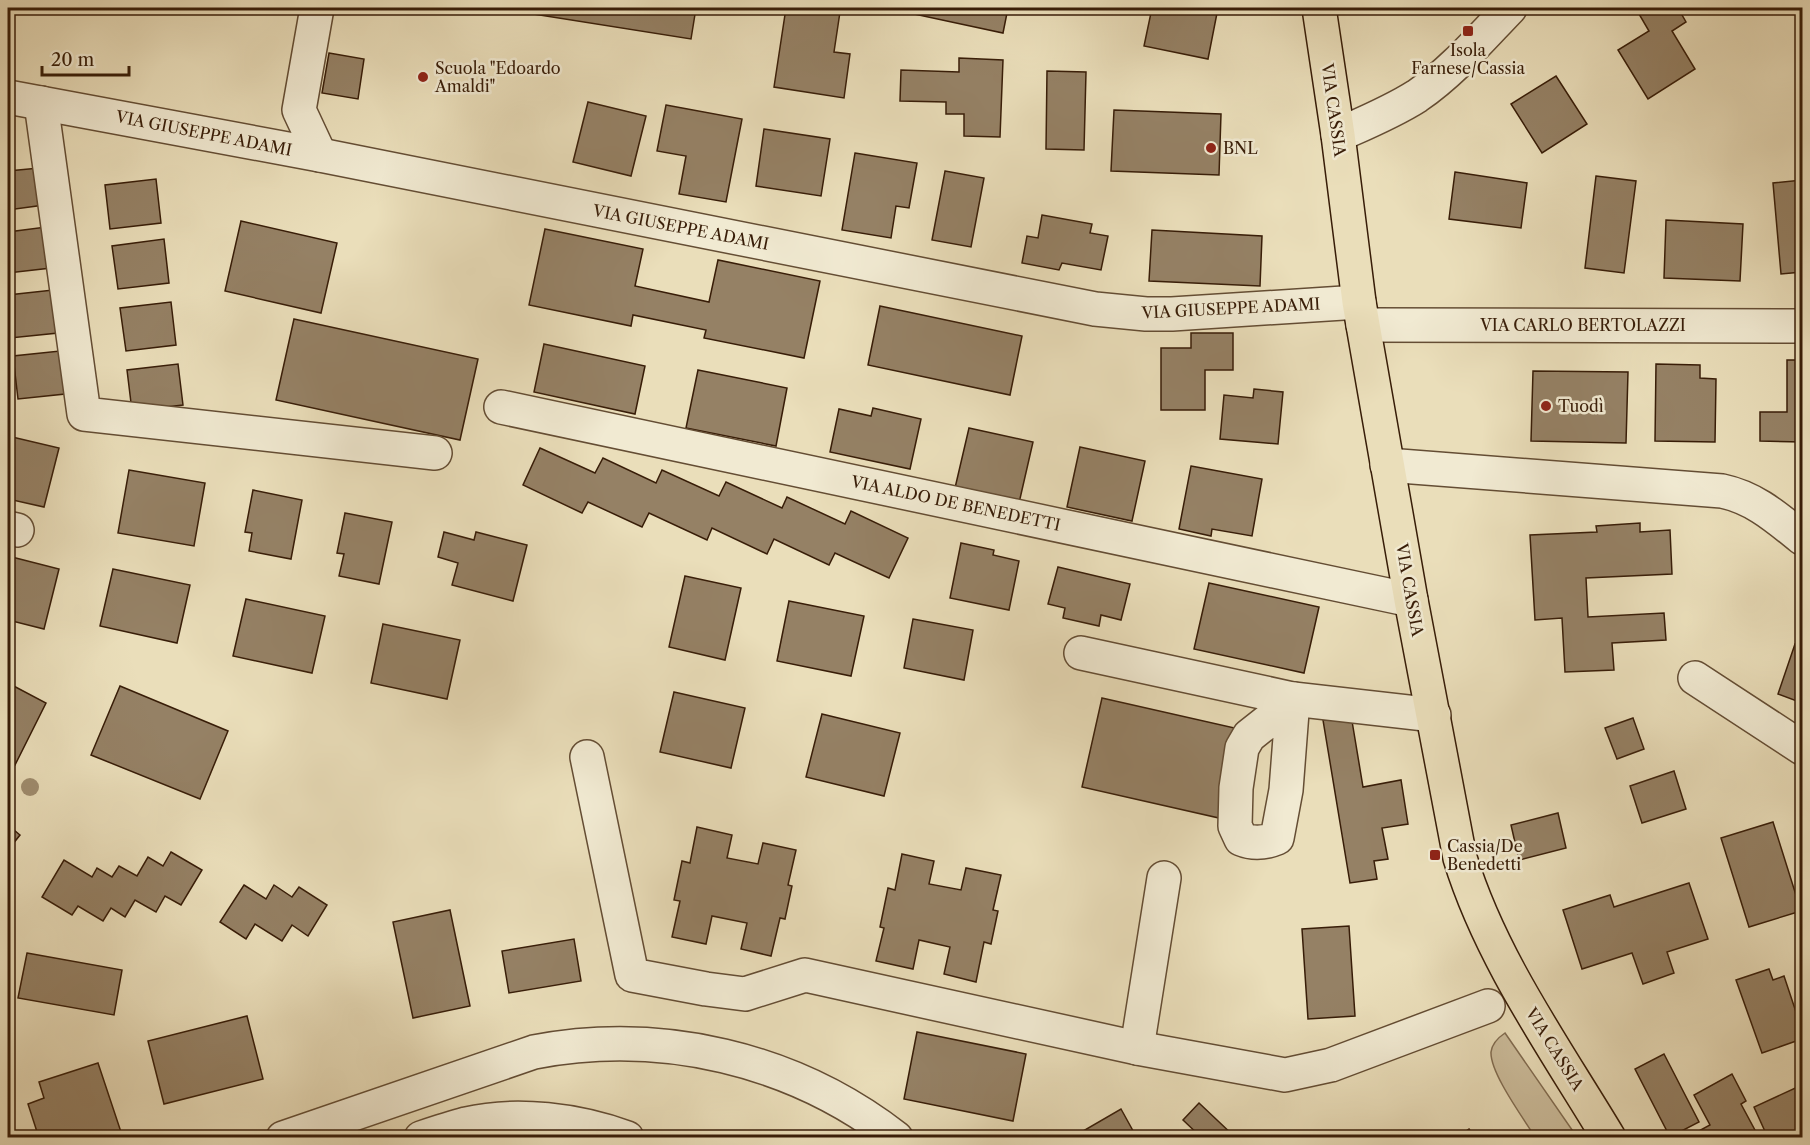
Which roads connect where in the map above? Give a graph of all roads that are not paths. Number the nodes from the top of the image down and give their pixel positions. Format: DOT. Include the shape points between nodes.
graph roads {
  1 [pos="317,8"];
  2 [pos="1319,8"];
  3 [pos="1510,8"];
  4 [pos="8,97"];
  5 [pos="41,103"];
  6 [pos="1338,135"];
  7 [pos="320,155"];
  8 [pos="1361,313"];
  9 [pos="1803,326"];
  10 [pos="501,407"];
  11 [pos="435,453"];
  12 [pos="1387,465"];
  13 [pos="1803,538"];
  14 [pos="1411,600"];
  15 [pos="1081,652"];
  16 [pos="1695,678"];
  17 [pos="1434,715"];
  18 [pos="1803,748"];
  19 [pos="587,757"];
  20 [pos="1164,878"];
  21 [pos="1488,1006"];
  22 [pos="1137,1048"];
  23 [pos="621,1136"];
  24 [pos="283,1137"];
  25 [pos="421,1137"];
  26 [pos="896,1137"];
  27 [pos="1609,1137"];
  1 -- 7 [label="street" via="299,110"];
  2 -- 6 [label="main road, VIA CASSIA"];
  3 -- 6 [label="street" via="1437,81 1397,107"];
  4 -- 5 [label="street, VIA GIUSEPPE ADAMI"];
  5 -- 7 [label="street, VIA GIUSEPPE ADAMI"];
  5 -- 11 [label="street" via="84,414"];
  6 -- 8 [label="main road, VIA CASSIA"];
  7 -- 8 [label="street, VIA GIUSEPPE ADAMI" via="1095,309 1146,314"];
  8 -- 9 [label="street, VIA CARLO BERTOLAZZI"];
  8 -- 12 [label="main road, VIA CASSIA"];
  10 -- 14 [label="street, VIA ALDO DE BENEDETTI"];
  12 -- 13 [label="street" via="1722,491 1755,502"];
  12 -- 14 [label="main road, VIA CASSIA"];
  14 -- 17 [label="main road, VIA CASSIA"];
  15 -- 17 [label="street" via="1293,699"];
  16 -- 18 [label="street"];
  17 -- 27 [label="main road, VIA CASSIA" via="1453,828 1470,889 1523,998"];
  19 -- 22 [label="street" via="632,975 745,994 805,975"];
  20 -- 22 [label="street"];
  21 -- 22 [label="street" via="1331,1065 1285,1075"];
  23 -- 25 [label="street" via="556,1122 516,1119 467,1124"];
  24 -- 26 [label="street" via="534,1052 631,1043 710,1052 767,1068 853,1109"];
}
